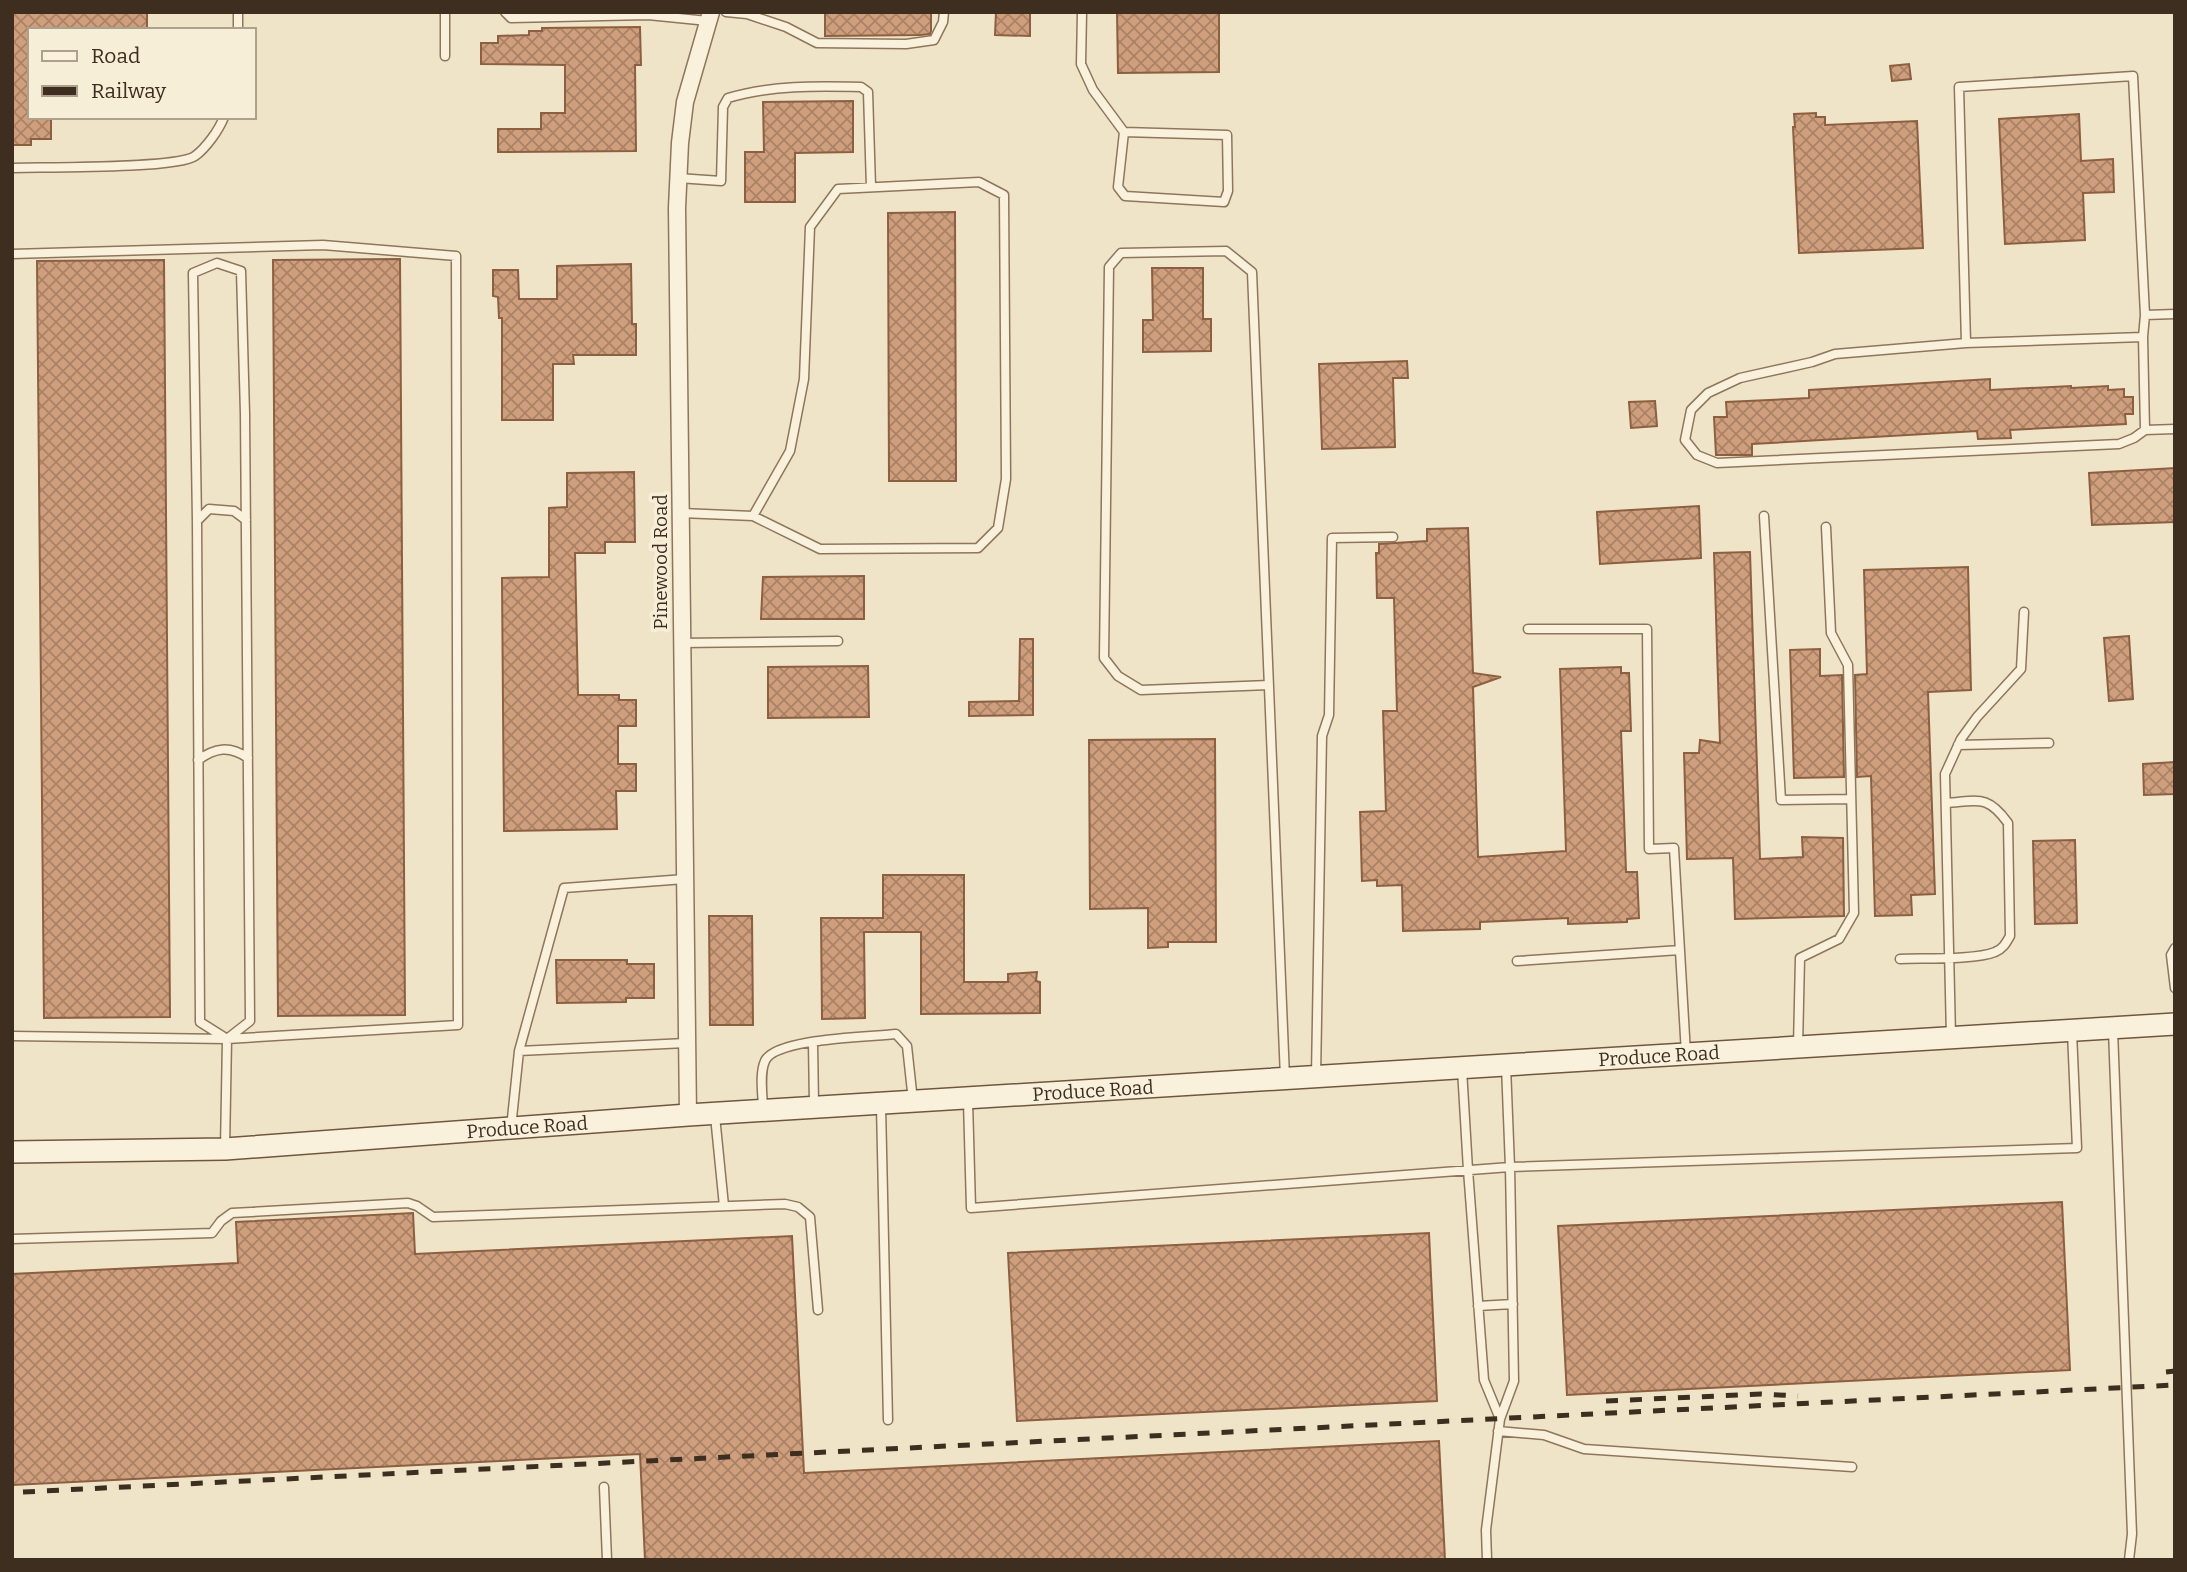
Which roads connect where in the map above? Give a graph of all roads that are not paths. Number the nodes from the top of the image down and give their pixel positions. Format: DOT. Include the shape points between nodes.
graph roads {
  1 [pos="445,12"];
  2 [pos="505,12"];
  3 [pos="726,12"];
  4 [pos="944,12"];
  5 [pos="1082,12"];
  6 [pos="749,13"];
  7 [pos="709,16"];
  8 [pos="445,56"];
  9 [pos="223,119"];
  10 [pos="1124,132"];
  11 [pos="12,168"];
  12 [pos="678,178"];
  13 [pos="870,187"];
  14 [pos="216,248"];
  15 [pos="12,254"];
  16 [pos="217,263"];
  17 [pos="2175,313"];
  18 [pos="2145,315"];
  19 [pos="2143,337"];
  20 [pos="1966,342"];
  21 [pos="2175,429"];
  22 [pos="2145,430"];
  23 [pos="681,513"];
  24 [pos="753,516"];
  25 [pos="1764,516"];
  26 [pos="246,520"];
  27 [pos="197,521"];
  28 [pos="1826,527"];
  29 [pos="1393,537"];
  30 [pos="2024,612"];
  31 [pos="1528,629"];
  32 [pos="838,640"];
  33 [pos="681,643"];
  34 [pos="1269,685"];
  35 [pos="2049,743"];
  36 [pos="1958,745"];
  37 [pos="248,758"];
  38 [pos="198,761"];
  39 [pos="1851,799"];
  40 [pos="1946,803"];
  41 [pos="685,879"];
  42 [pos="2175,948"];
  43 [pos="1680,950"];
  44 [pos="1950,958"];
  45 [pos="1900,959"];
  46 [pos="1517,961"];
  47 [pos="2175,989"];
  48 [pos="2175,1024"];
  49 [pos="2113,1027"];
  50 [pos="2072,1030"];
  51 [pos="12,1036"];
  52 [pos="1951,1037"];
  53 [pos="227,1039"];
  54 [pos="813,1042"];
  55 [pos="686,1044"];
  56 [pos="1798,1047"];
  57 [pos="519,1051"];
  58 [pos="1686,1054"];
  59 [pos="1505,1063"];
  60 [pos="1462,1066"];
  61 [pos="1316,1076"];
  62 [pos="1285,1078"];
  63 [pos="968,1098"];
  64 [pos="913,1101"];
  65 [pos="881,1103"];
  66 [pos="814,1107"];
  67 [pos="763,1110"];
  68 [pos="715,1113"];
  69 [pos="688,1115"];
  70 [pos="510,1128"];
  71 [pos="225,1149"];
  72 [pos="12,1152"];
  73 [pos="1510,1167"];
  74 [pos="1468,1170"];
  75 [pos="724,1206"];
  76 [pos="12,1239"];
  77 [pos="1513,1304"];
  78 [pos="1478,1306"];
  79 [pos="818,1311"];
  80 [pos="1500,1419"];
  81 [pos="888,1420"];
  82 [pos="1498,1431"];
  83 [pos="1853,1467"];
  84 [pos="604,1487"];
  85 [pos="607,1560"];
  86 [pos="1487,1560"];
  87 [pos="2129,1560"];
  1 -- 8 [label="lane"];
  2 -- 7 [label="lane" via="511,18"];
  3 -- 6 [label="lane"];
  4 -- 6 [label="lane" via="934,40 906,44 817,43"];
  5 -- 10 [label="lane" via="1082,64 1093,90"];
  7 -- 12 [label="street, Pinewood Road" via="685,102"];
  9 -- 11 [label="lane" via="194,157 166,163"];
  10 -- 10 [label="lane" via="1227,135 1227,198 1224,202 1125,196 1118,187"];
  12 -- 13 [label="lane" via="721,181 723,107 728,98 806,86 861,87 868,92"];
  12 -- 23 [label="street, Pinewood Road"];
  13 -- 24 [label="lane" via="838,189 810,227 804,379 790,451"];
  13 -- 24 [label="lane" via="979,182 1004,195 1006,479 998,528 978,548 820,549"];
  14 -- 15 [label="lane"];
  14 -- 16 [label="lane"];
  14 -- 53 [label="lane" via="323,245 456,256 458,1025"];
  16 -- 26 [label="lane" via="241,271"];
  16 -- 27 [label="lane" via="193,273"];
  17 -- 18 [label="lane"];
  18 -- 19 [label="lane"];
  18 -- 20 [label="lane" via="2133,76 1959,87"];
  19 -- 20 [label="lane"];
  19 -- 22 [label="lane"];
  20 -- 22 [label="lane" via="1835,354 1740,378 1708,393 1690,410 1685,440 1697,456 1717,463 2119,444"];
  21 -- 22 [label="lane"];
  23 -- 24 [label="lane"];
  23 -- 33 [label="street, Pinewood Road"];
  25 -- 39 [label="lane" via="1781,800"];
  26 -- 27 [label="lane" via="234,511 209,509"];
  26 -- 37 [label="lane"];
  27 -- 38 [label="lane"];
  28 -- 39 [label="lane" via="1831,633 1848,665"];
  29 -- 61 [label="lane" via="1332,538 1329,715 1322,736"];
  30 -- 36 [label="lane" via="2021,669"];
  31 -- 43 [label="lane" via="1647,629 1649,849 1674,848"];
  32 -- 33 [label="lane"];
  33 -- 41 [label="street, Pinewood Road"];
  34 -- 34 [label="lane" via="1252,272 1226,251 1121,253 1109,267 1104,658 1118,676 1141,690"];
  34 -- 62 [label="lane"];
  35 -- 36 [label="lane"];
  36 -- 40 [label="lane" via="1945,774"];
  37 -- 38 [label="lane" via="237,750 212,750"];
  37 -- 53 [label="lane" via="250,1021"];
  38 -- 53 [label="lane" via="200,1022"];
  39 -- 56 [label="lane" via="1854,913 1839,939 1800,958"];
  40 -- 44 [label="lane"];
  40 -- 44 [label="lane" via="1986,801 2008,823 2010,936 1994,953"];
  41 -- 55 [label="street, Pinewood Road"];
  41 -- 57 [label="lane" via="564,888"];
  42 -- 47 [label="lane" via="2171,955"];
  43 -- 46 [label="lane"];
  43 -- 58 [label="lane"];
  44 -- 45 [label="lane"];
  44 -- 52 [label="lane"];
  48 -- 49 [label="street, Produce Road"];
  49 -- 50 [label="street, Produce Road"];
  49 -- 87 [label="lane"];
  50 -- 52 [label="street, Produce Road"];
  50 -- 73 [label="lane" via="2077,1148"];
  51 -- 53 [label="lane"];
  52 -- 56 [label="street, Produce Road"];
  53 -- 71 [label="lane"];
  54 -- 64 [label="lane" via="896,1034 907,1046"];
  54 -- 66 [label="lane"];
  54 -- 67 [label="lane" via="789,1044 768,1054 763,1064"];
  55 -- 57 [label="lane"];
  55 -- 69 [label="street, Pinewood Road"];
  56 -- 58 [label="street, Produce Road"];
  57 -- 70 [label="lane"];
  58 -- 59 [label="street, Produce Road"];
  59 -- 60 [label="street, Produce Road"];
  59 -- 73 [label="lane"];
  60 -- 61 [label="street, Produce Road"];
  60 -- 74 [label="lane"];
  61 -- 62 [label="street, Produce Road"];
  62 -- 63 [label="street, Produce Road"];
  63 -- 64 [label="street, Produce Road"];
  63 -- 74 [label="lane" via="971,1208"];
  64 -- 65 [label="street, Produce Road"];
  65 -- 66 [label="street, Produce Road"];
  65 -- 81 [label="lane"];
  66 -- 67 [label="street, Produce Road"];
  67 -- 68 [label="street, Produce Road"];
  68 -- 69 [label="street, Produce Road"];
  68 -- 75 [label="lane"];
  69 -- 70 [label="street, Produce Road"];
  70 -- 71 [label="street, Produce Road"];
  71 -- 72 [label="street, Produce Road"];
  73 -- 74 [label="lane"];
  73 -- 77 [label="lane"];
  74 -- 78 [label="lane"];
  75 -- 76 [label="lane" via="433,1217 408,1203 232,1213 212,1233"];
  75 -- 79 [label="lane" via="785,1204 810,1217"];
  77 -- 78 [label="lane"];
  77 -- 80 [label="lane" via="1514,1381"];
  78 -- 80 [label="lane" via="1484,1380"];
  80 -- 82 [label="lane"];
  82 -- 83 [label="lane" via="1544,1435 1584,1449"];
  82 -- 86 [label="lane" via="1486,1530"];
  84 -- 85 [label="lane"];
}
